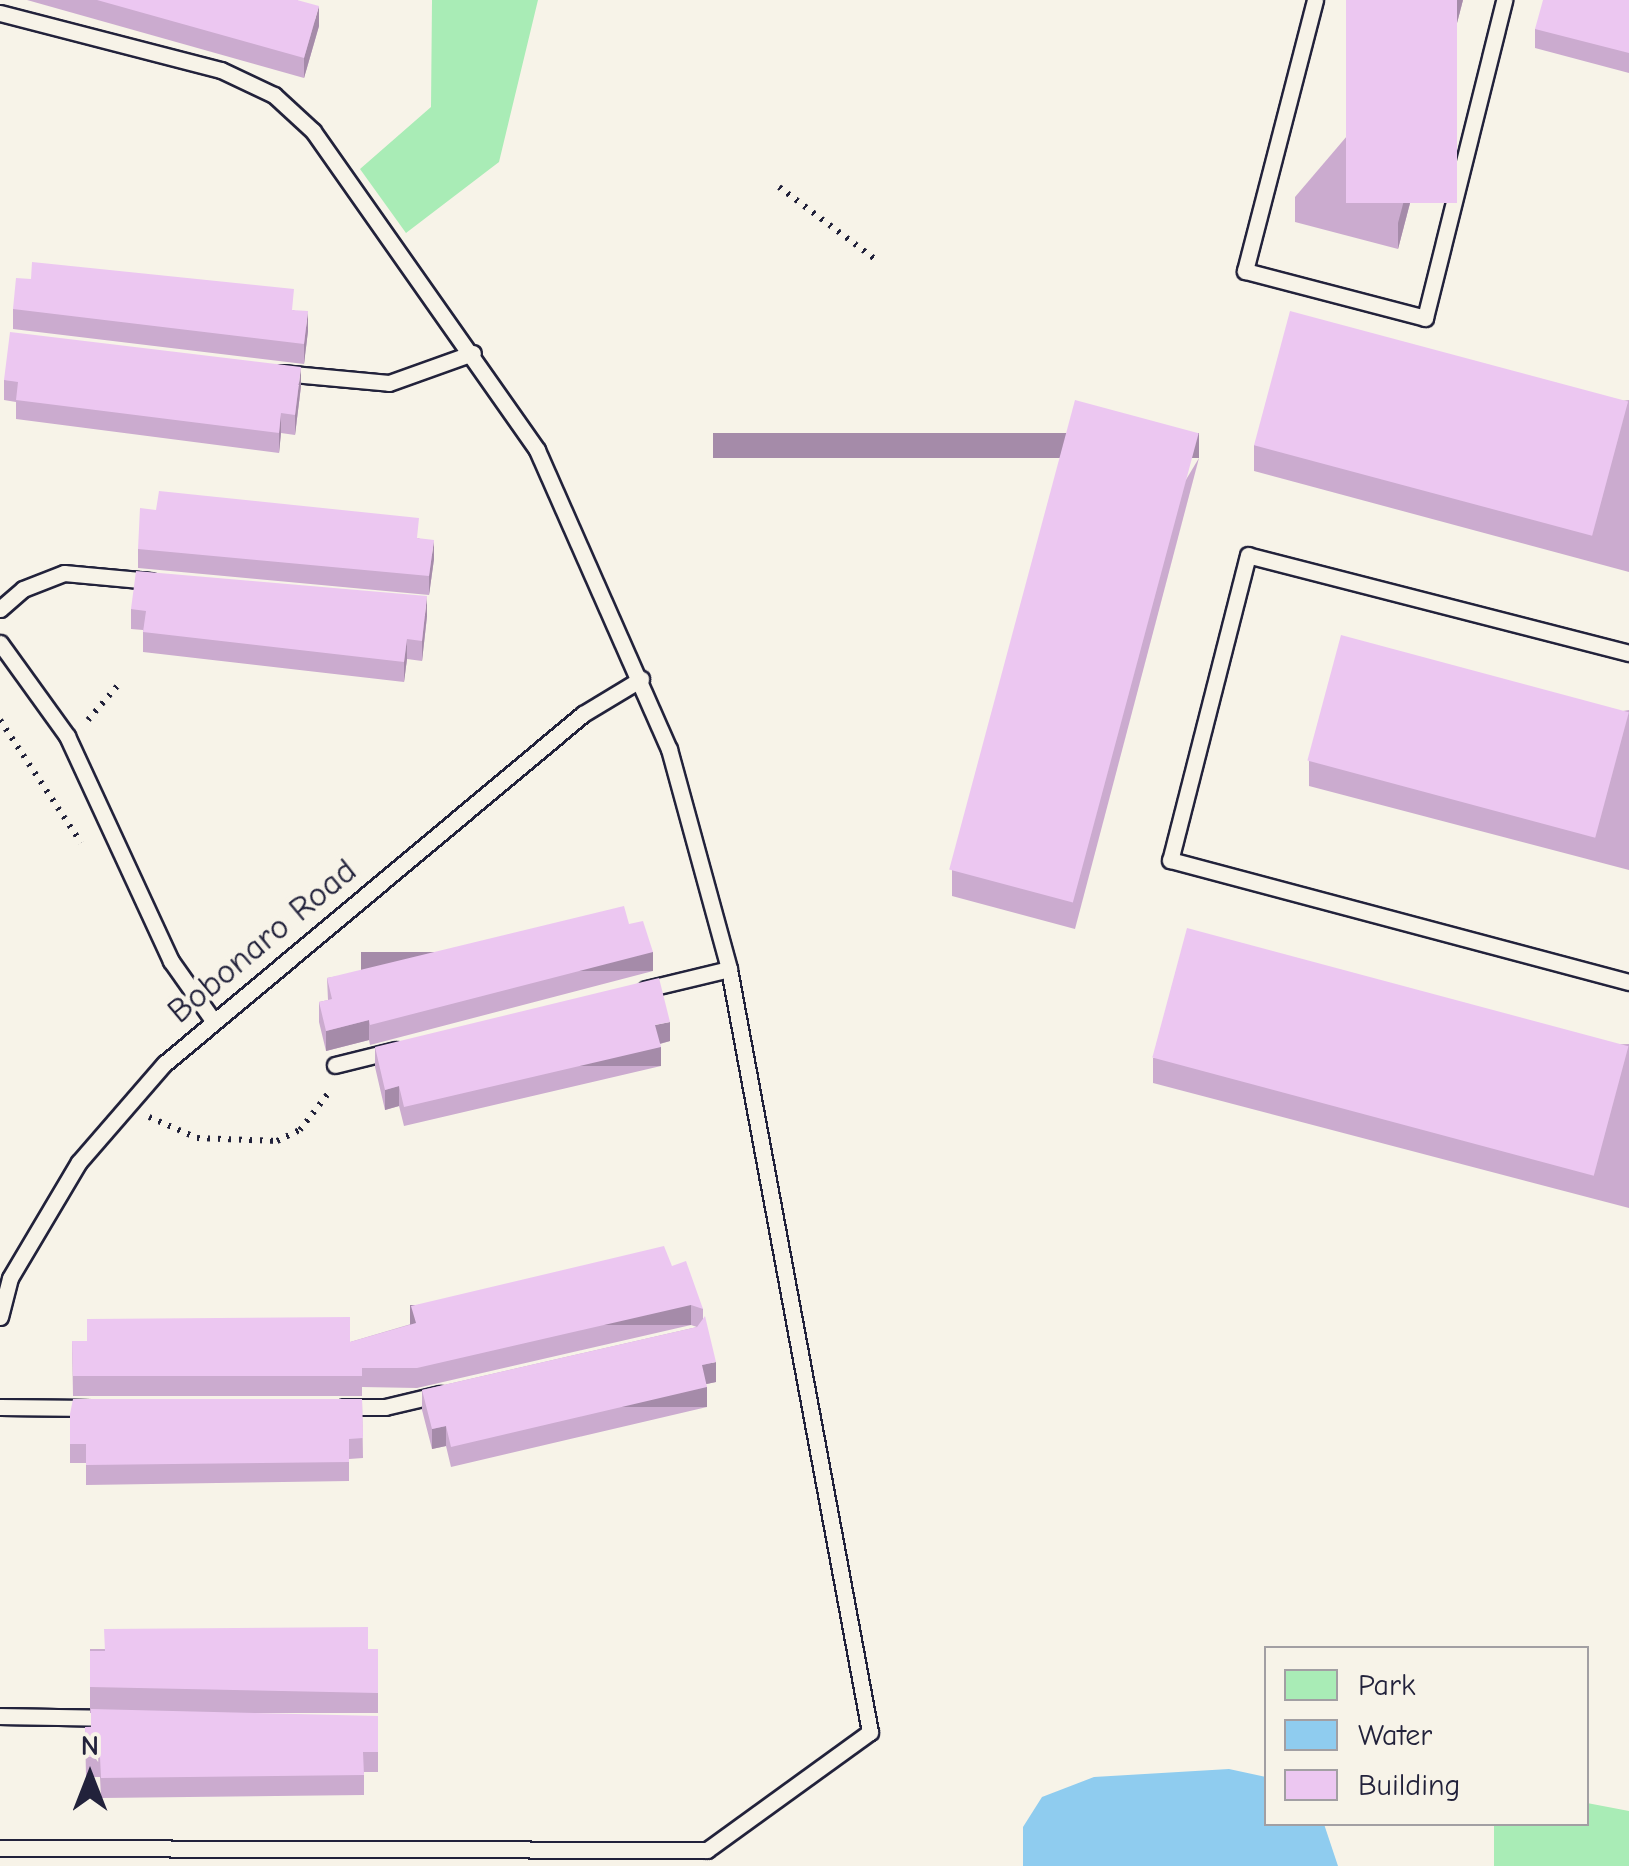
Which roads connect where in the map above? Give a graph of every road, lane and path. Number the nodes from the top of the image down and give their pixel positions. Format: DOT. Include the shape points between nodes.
graph roads {
  1 [pos="1315,0"];
  2 [pos="1504,0"];
  3 [pos="0,13"];
  4 [pos="779,188"];
  5 [pos="879,262"];
  6 [pos="472,353"];
  7 [pos="270,372"];
  8 [pos="177,583"];
  9 [pos="0,609"];
  10 [pos="0,643"];
  11 [pos="1629,654"];
  12 [pos="641,679"];
  13 [pos="0,720"];
  14 [pos="81,844"];
  15 [pos="729,969"];
  16 [pos="1629,982"];
  17 [pos="636,992"];
  18 [pos="212,1019"];
  19 [pos="410,1046"];
  20 [pos="335,1064"];
  21 [pos="5,1274"];
  22 [pos="0,1317"];
  23 [pos="462,1389"];
  24 [pos="0,1407"];
  25 [pos="328,1407"];
  26 [pos="116,1408"];
  27 [pos="0,1716"];
  28 [pos="139,1719"];
  29 [pos="0,1848"];
  1 -- 2 [label="lane" via="1245,271 1424,318"];
  3 -- 6 [label="lane" via="221,70 274,95 313,131"];
  4 -- 5 [label="path"];
  6 -- 7 [label="lane" via="389,383"];
  6 -- 12 [label="lane" via="537,450"];
  8 -- 9 [label="lane" via="64,573 23,589"];
  10 -- 18 [label="lane" via="62,727 171,961"];
  11 -- 16 [label="lane" via="1248,556 1170,860"];
  12 -- 15 [label="lane" via="669,750"];
  12 -- 18 [label="lane, Bobonaro Road" via="583,714"];
  13 -- 14 [label="path"];
  15 -- 17 [label="lane"];
  15 -- 29 [label="lane" via="870,1732 707,1850"];
  18 -- 21 [label="lane, Bobonaro Road" via="128,1100"];
  19 -- 20 [label="lane"];
  21 -- 22 [label="lane, Bobonaro Road"];
  23 -- 25 [label="lane" via="385,1407"];
  24 -- 26 [label="lane"];
  27 -- 28 [label="lane"];
}
